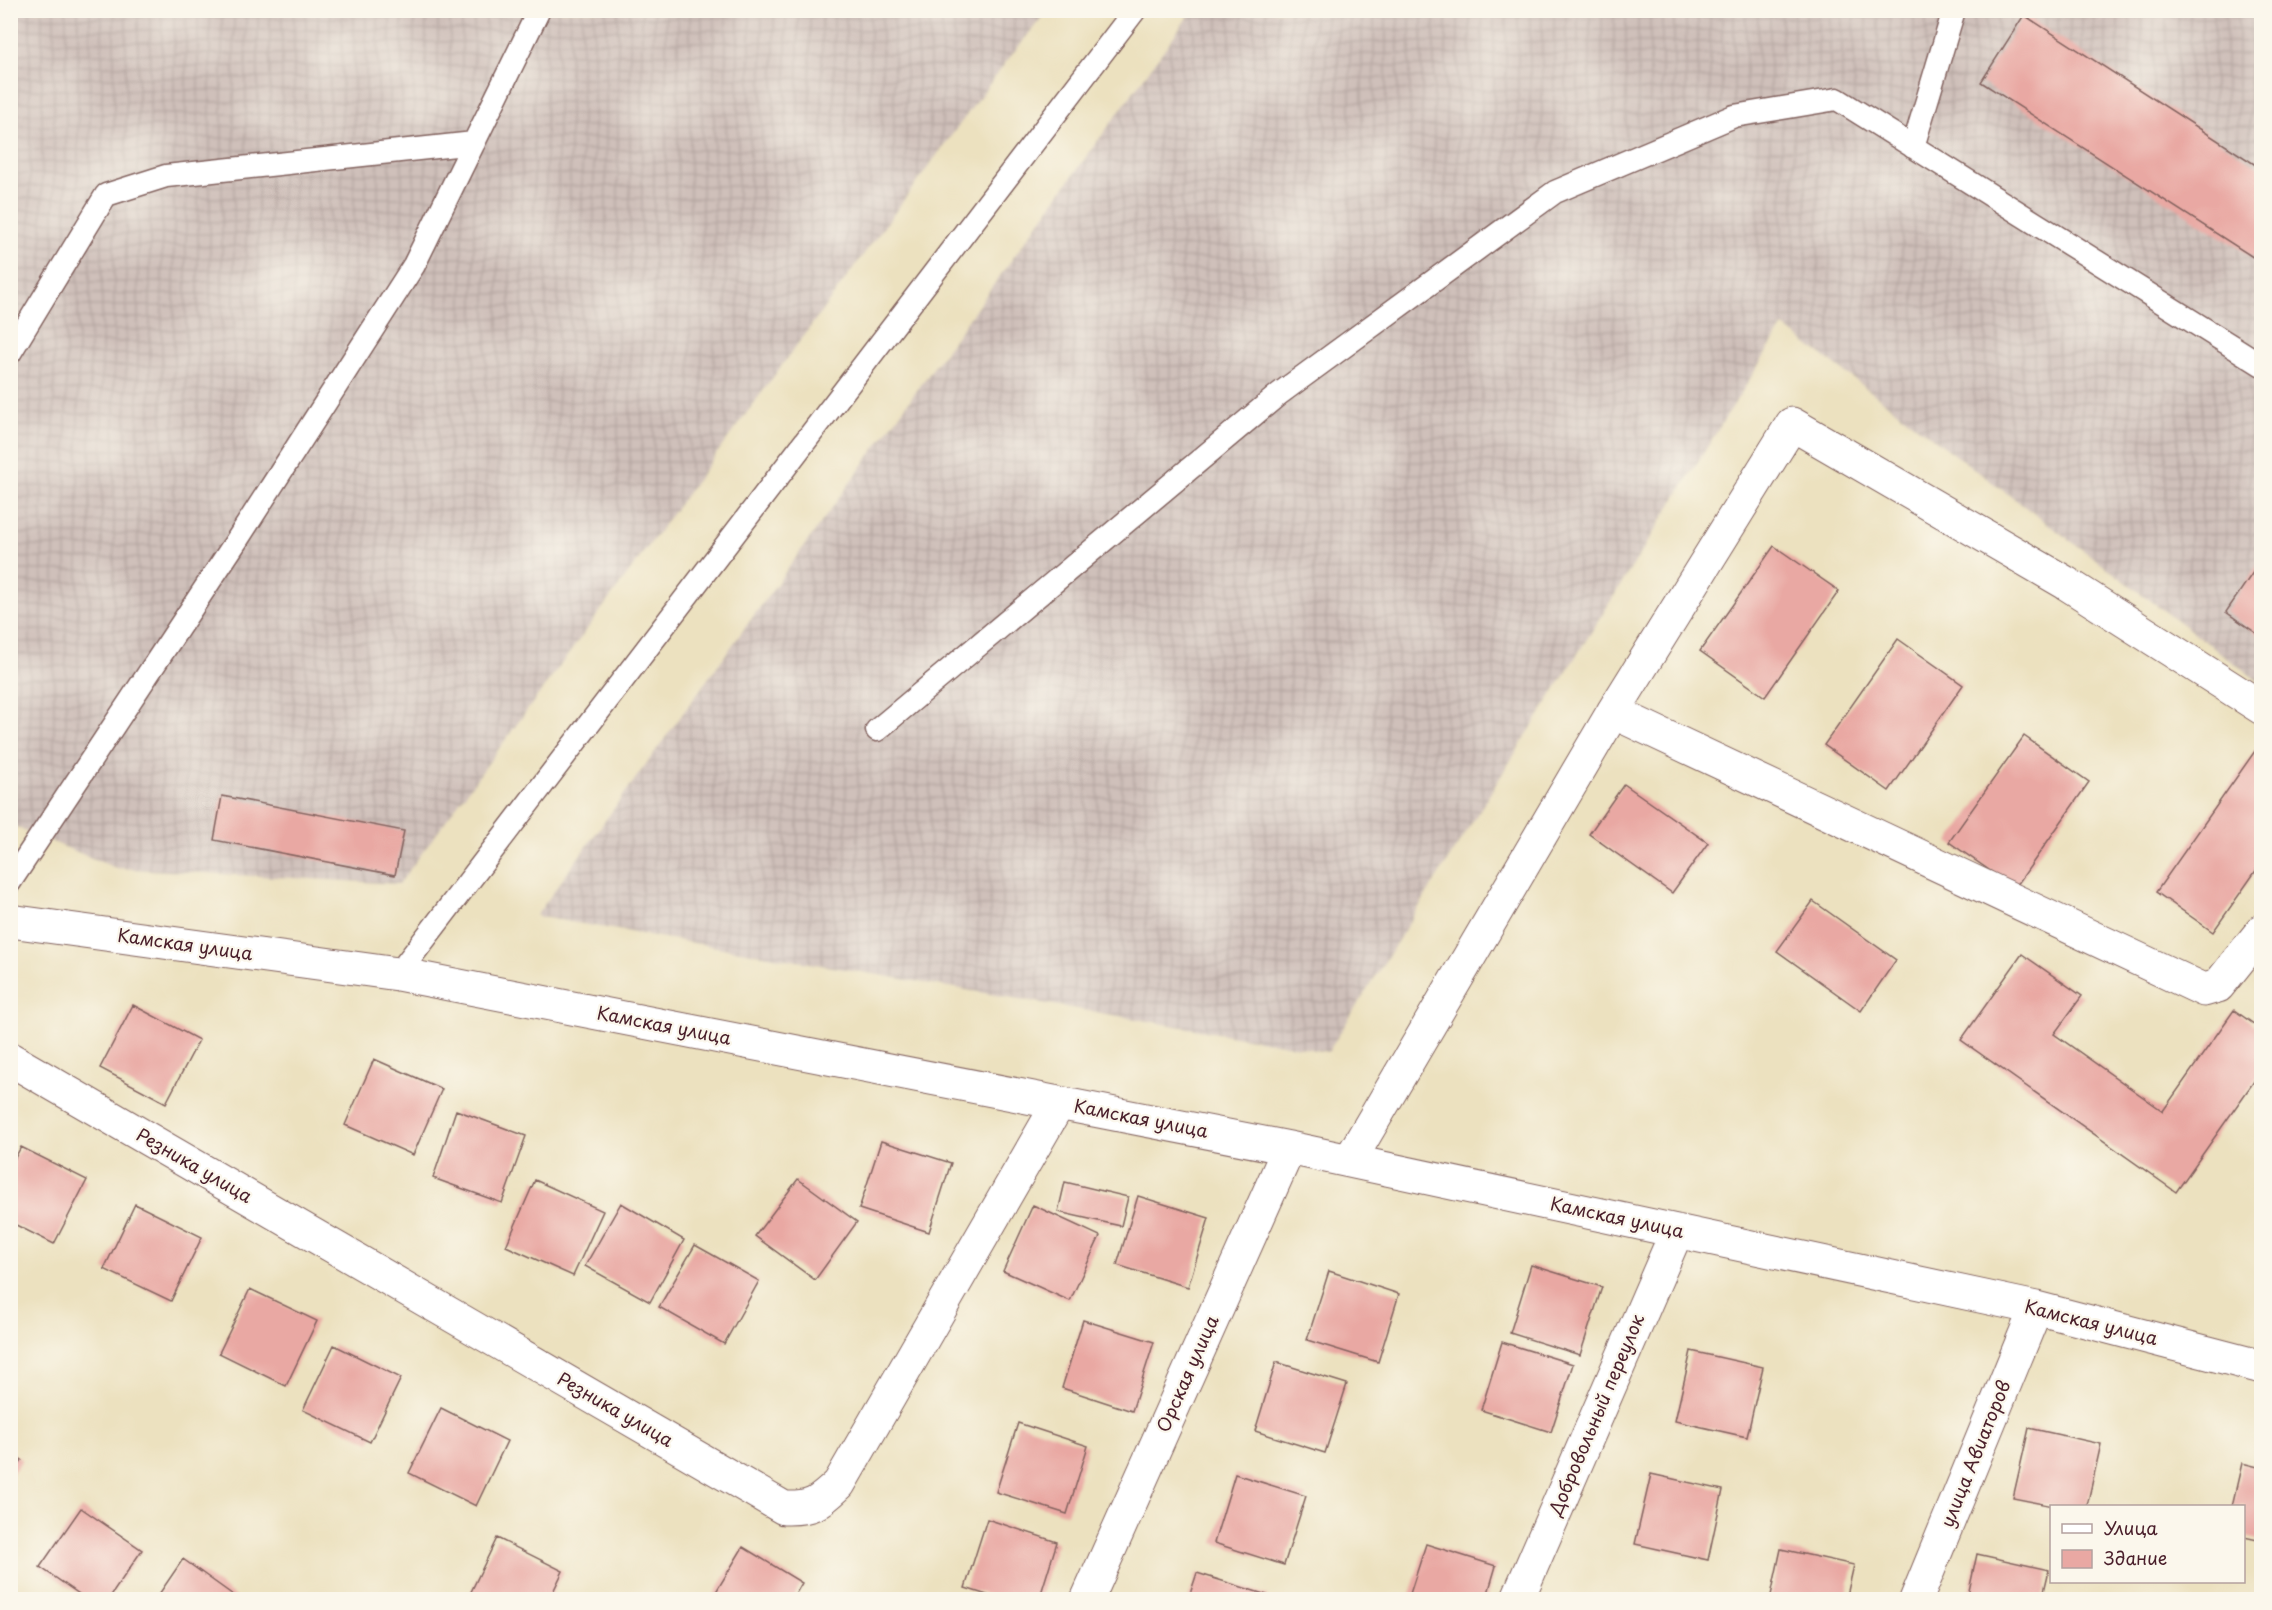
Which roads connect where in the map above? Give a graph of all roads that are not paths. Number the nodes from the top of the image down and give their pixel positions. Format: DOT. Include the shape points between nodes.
graph roads {
  1 [pos="539,10"];
  2 [pos="1135,10"];
  3 [pos="1954,10"];
  4 [pos="474,143"];
  5 [pos="1914,147"];
  6 [pos="10,353"];
  7 [pos="2262,365"];
  8 [pos="2262,708"];
  9 [pos="1613,712"];
  10 [pos="877,730"];
  11 [pos="10,882"];
  12 [pos="10,921"];
  13 [pos="2262,931"];
  14 [pos="398,974"];
  15 [pos="10,1059"];
  16 [pos="1059,1103"];
  17 [pos="1289,1148"];
  18 [pos="1350,1160"];
  19 [pos="1677,1231"];
  20 [pos="2036,1308"];
  21 [pos="2262,1367"];
  22 [pos="1087,1599"];
  23 [pos="1517,1599"];
  24 [pos="1916,1599"];
  1 -- 4 [label="lane"];
  2 -- 14 [label="lane"];
  3 -- 5 [label="lane"];
  4 -- 6 [label="lane" via="166,176 106,195"];
  4 -- 11 [label="lane" via="414,265"];
  5 -- 7 [label="lane"];
  5 -- 10 [label="lane" via="1837,99 1734,116 1555,192 1279,394"];
  8 -- 9 [label="street" via="2066,583 1792,424"];
  9 -- 13 [label="street" via="2204,990 2218,986"];
  9 -- 18 [label="street"];
  12 -- 14 [label="street, Камская улица"];
  14 -- 16 [label="street, Камская улица"];
  15 -- 16 [label="street, Резника улица" via="784,1508 804,1508 822,1500 839,1484"];
  16 -- 17 [label="street, Камская улица"];
  17 -- 18 [label="street, Камская улица"];
  17 -- 22 [label="street, Орская улица"];
  18 -- 19 [label="street, Камская улица"];
  19 -- 20 [label="street, Камская улица"];
  19 -- 23 [label="street, Добровольный переулок"];
  20 -- 21 [label="street, Камская улица"];
  20 -- 24 [label="street, улица Авиаторов"];
}
